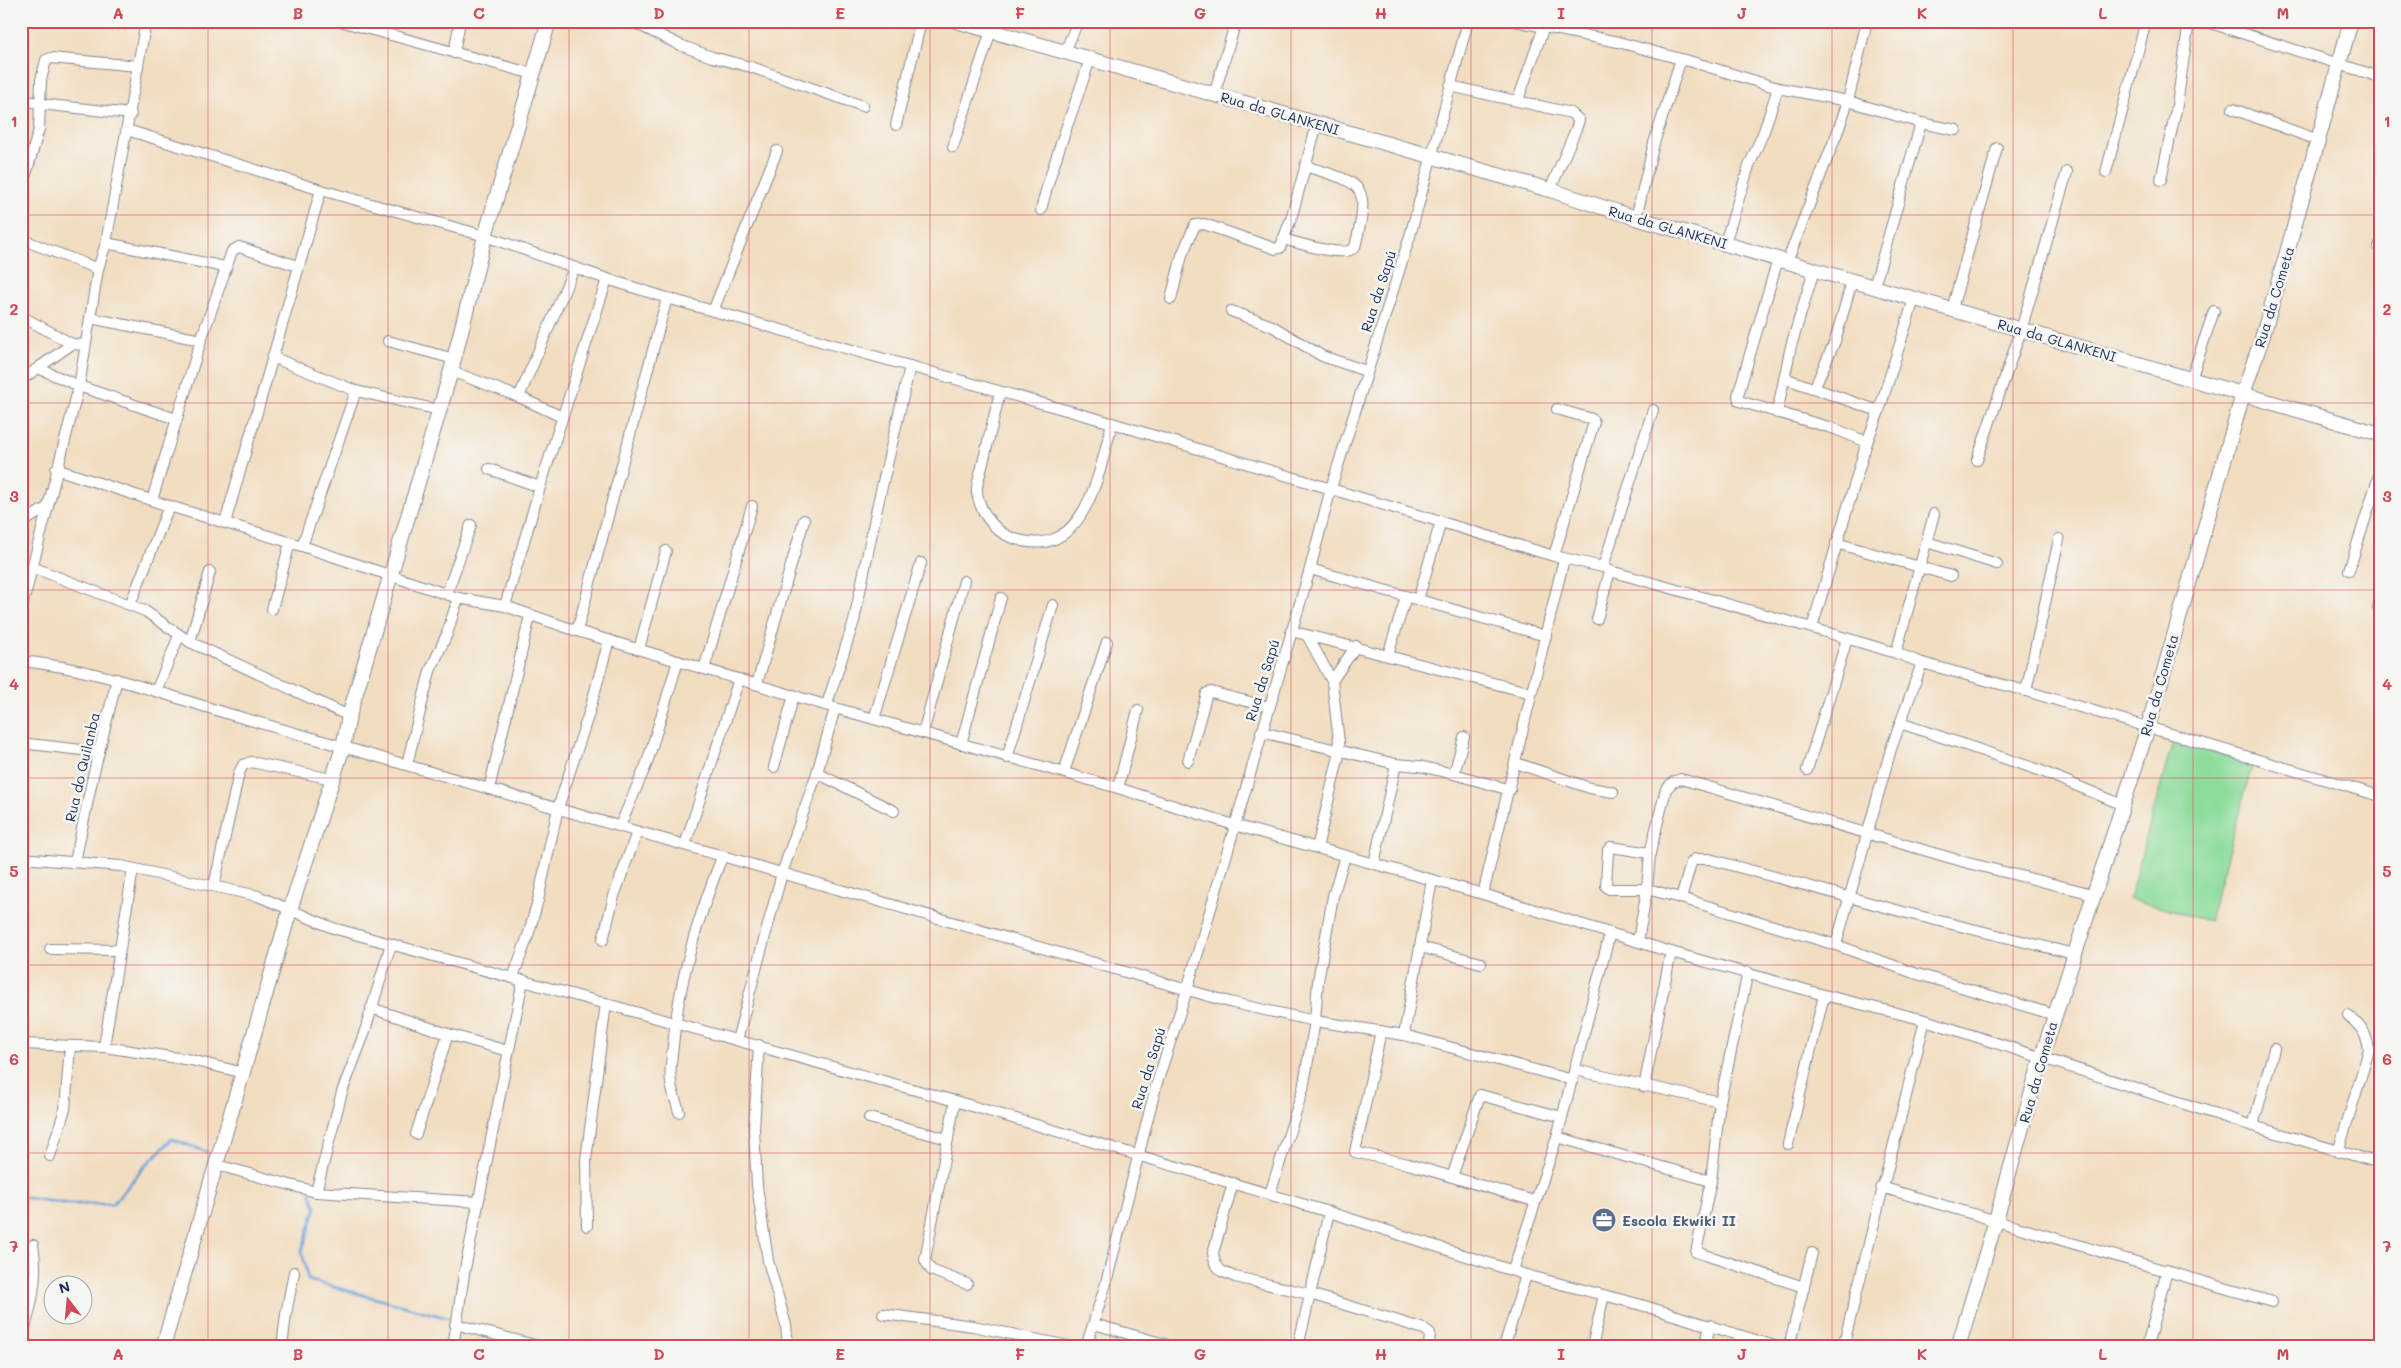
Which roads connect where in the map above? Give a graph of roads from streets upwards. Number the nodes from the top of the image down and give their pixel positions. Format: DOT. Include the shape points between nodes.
graph roads {
  1 [pos="146,21"];
  2 [pos="340,21"];
  3 [pos="460,21"];
  4 [pos="549,21"];
  5 [pos="631,21"];
  6 [pos="921,21"];
  7 [pos="956,21"];
  8 [pos="1078,21"];
  9 [pos="1236,21"];
  10 [pos="1468,21"];
  11 [pos="1515,21"];
  12 [pos="1867,21"];
  13 [pos="2146,21"];
  14 [pos="2189,21"];
  15 [pos="2204,21"];
  16 [pos="2351,21"];
  17 [pos="1545,24"];
  18 [pos="983,27"];
  19 [pos="1065,52"];
  20 [pos="454,53"];
  21 [pos="1090,59"];
  22 [pos="1681,59"];
  23 [pos="2339,64"];
  24 [pos="138,66"];
  25 [pos="533,74"];
  26 [pos="2380,77"];
  27 [pos="1450,86"];
  28 [pos="1778,88"];
  29 [pos="1214,94"];
  30 [pos="21,99"];
  31 [pos="1518,100"];
  32 [pos="1848,101"];
  33 [pos="41,104"];
  34 [pos="863,106"];
  35 [pos="2233,109"];
  36 [pos="131,114"];
  37 [pos="1921,123"];
  38 [pos="1317,124"];
  39 [pos="896,125"];
  40 [pos="127,130"];
  41 [pos="1956,130"];
  42 [pos="2318,140"];
  43 [pos="953,147"];
  44 [pos="1997,148"];
  45 [pos="777,151"];
  46 [pos="1430,156"];
  47 [pos="1305,166"];
  48 [pos="2067,172"];
  49 [pos="2106,172"];
  50 [pos="2161,180"];
  51 [pos="321,190"];
  52 [pos="1550,190"];
  53 [pos="21,192"];
  54 [pos="1041,210"];
  55 [pos="1636,218"];
  56 [pos="484,236"];
  57 [pos="21,239"];
  58 [pos="1283,239"];
  59 [pos="106,243"];
  60 [pos="1725,243"];
  61 [pos="1782,260"];
  62 [pos="225,266"];
  63 [pos="298,266"];
  64 [pos="574,268"];
  65 [pos="98,269"];
  66 [pos="1814,270"];
  67 [pos="607,280"];
  68 [pos="1852,281"];
  69 [pos="1874,287"];
  70 [pos="667,298"];
  71 [pos="1171,299"];
  72 [pos="1914,299"];
  73 [pos="1952,310"];
  74 [pos="713,311"];
  75 [pos="1231,311"];
  76 [pos="2214,311"];
  77 [pos="21,316"];
  78 [pos="90,318"];
  79 [pos="2021,330"];
  80 [pos="201,340"];
  81 [pos="388,341"];
  82 [pos="72,344"];
  83 [pos="85,344"];
  84 [pos="272,357"];
  85 [pos="452,365"];
  86 [pos="910,366"];
  87 [pos="40,369"];
  88 [pos="1366,371"];
  89 [pos="1784,378"];
  90 [pos="2191,379"];
  91 [pos="21,380"];
  92 [pos="79,386"];
  93 [pos="1815,387"];
  94 [pos="356,391"];
  95 [pos="1000,392"];
  96 [pos="2243,394"];
  97 [pos="519,397"];
  98 [pos="1557,409"];
  99 [pos="439,410"];
  100 [pos="1653,410"];
  101 [pos="1879,411"];
  102 [pos="1776,413"];
  103 [pos="176,418"];
  104 [pos="562,418"];
  105 [pos="1112,424"];
  106 [pos="2380,434"];
  107 [pos="1867,442"];
  108 [pos="1977,460"];
  109 [pos="56,469"];
  110 [pos="489,469"];
  111 [pos="2380,472"];
  112 [pos="540,487"];
  113 [pos="1331,488"];
  114 [pos="152,500"];
  115 [pos="169,506"];
  116 [pos="752,506"];
  117 [pos="48,507"];
  118 [pos="1934,514"];
  119 [pos="804,520"];
  120 [pos="1441,521"];
  121 [pos="21,523"];
  122 [pos="225,523"];
  123 [pos="470,525"];
  124 [pos="2059,539"];
  125 [pos="1927,542"];
  126 [pos="290,543"];
  127 [pos="1836,543"];
  128 [pos="302,546"];
  129 [pos="666,551"];
  130 [pos="1559,557"];
  131 [pos="921,563"];
  132 [pos="1997,564"];
  133 [pos="32,567"];
  134 [pos="1920,567"];
  135 [pos="1310,569"];
  136 [pos="1606,569"];
  137 [pos="2349,570"];
  138 [pos="210,572"];
  139 [pos="390,576"];
  140 [pos="1951,576"];
  141 [pos="964,581"];
  142 [pos="447,593"];
  143 [pos="1406,596"];
  144 [pos="458,598"];
  145 [pos="1002,598"];
  146 [pos="1418,600"];
  147 [pos="2380,600"];
  148 [pos="130,605"];
  149 [pos="1053,605"];
  150 [pos="506,606"];
  151 [pos="272,609"];
  152 [pos="21,611"];
  153 [pos="2380,611"];
  154 [pos="530,616"];
  155 [pos="1597,619"];
  156 [pos="1812,628"];
  157 [pos="577,631"];
  158 [pos="1291,631"];
  159 [pos="1308,635"];
  160 [pos="179,636"];
  161 [pos="1546,636"];
  162 [pos="1847,639"];
  163 [pos="609,640"];
  164 [pos="190,642"];
  165 [pos="1107,642"];
  166 [pos="1356,646"];
  167 [pos="639,649"];
  168 [pos="1896,653"];
  169 [pos="1388,655"];
  170 [pos="21,661"];
  171 [pos="678,661"];
  172 [pos="1922,663"];
  173 [pos="704,669"];
  174 [pos="116,679"];
  175 [pos="739,679"];
  176 [pos="1332,681"];
  177 [pos="757,684"];
  178 [pos="156,691"];
  179 [pos="2026,691"];
  180 [pos="1531,693"];
  181 [pos="794,695"];
  182 [pos="831,706"];
  183 [pos="1269,707"];
  184 [pos="1138,710"];
  185 [pos="349,716"];
  186 [pos="874,719"];
  187 [pos="1900,723"];
  188 [pos="2148,727"];
  189 [pos="1261,732"];
  190 [pos="923,733"];
  191 [pos="1464,737"];
  192 [pos="21,743"];
  193 [pos="961,744"];
  194 [pos="343,747"];
  195 [pos="1340,751"];
  196 [pos="99,752"];
  197 [pos="1007,758"];
  198 [pos="1188,761"];
  199 [pos="1516,763"];
  200 [pos="406,764"];
  201 [pos="1396,764"];
  202 [pos="774,767"];
  203 [pos="1807,770"];
  204 [pos="1064,772"];
  205 [pos="817,773"];
  206 [pos="1454,774"];
  207 [pos="332,779"];
  208 [pos="1118,788"];
  209 [pos="489,789"];
  210 [pos="1510,790"];
  211 [pos="1613,792"];
  212 [pos="2380,796"];
  213 [pos="2122,805"];
  214 [pos="558,808"];
  215 [pos="894,811"];
  216 [pos="1234,825"];
  217 [pos="620,826"];
  218 [pos="637,832"];
  219 [pos="1867,833"];
  220 [pos="685,845"];
  221 [pos="1317,848"];
  222 [pos="1650,853"];
  223 [pos="1346,856"];
  224 [pos="722,857"];
  225 [pos="21,858"];
  226 [pos="75,862"];
  227 [pos="1374,864"];
  228 [pos="133,869"];
  229 [pos="782,873"];
  230 [pos="1432,880"];
  231 [pos="214,886"];
  232 [pos="1647,889"];
  233 [pos="1483,894"];
  234 [pos="2093,894"];
  235 [pos="1850,897"];
  236 [pos="1681,898"];
  237 [pos="290,910"];
  238 [pos="1610,933"];
  239 [pos="604,940"];
  240 [pos="1638,941"];
  241 [pos="391,944"];
  242 [pos="1836,945"];
  243 [pos="1420,947"];
  244 [pos="50,949"];
  245 [pos="118,950"];
  246 [pos="1672,952"];
  247 [pos="2074,954"];
  248 [pos="1481,963"];
  249 [pos="1748,972"];
  250 [pos="518,979"];
  251 [pos="1187,990"];
  252 [pos="1824,995"];
  253 [pos="606,1003"];
  254 [pos="371,1008"];
  255 [pos="2055,1015"];
  256 [pos="2348,1016"];
  257 [pos="1925,1020"];
  258 [pos="674,1021"];
  259 [pos="1315,1021"];
  260 [pos="1381,1031"];
  261 [pos="448,1034"];
  262 [pos="1404,1035"];
  263 [pos="737,1040"];
  264 [pos="21,1044"];
  265 [pos="758,1045"];
  266 [pos="70,1047"];
  267 [pos="104,1047"];
  268 [pos="2274,1048"];
  269 [pos="508,1051"];
  270 [pos="2042,1056"];
  271 [pos="244,1073"];
  272 [pos="1574,1075"];
  273 [pos="1644,1087"];
  274 [pos="956,1101"];
  275 [pos="1720,1102"];
  276 [pos="680,1112"];
  277 [pos="1562,1117"];
  278 [pos="870,1118"];
  279 [pos="2253,1126"];
  280 [pos="416,1134"];
  281 [pos="1557,1137"];
  282 [pos="948,1139"];
  283 [pos="1788,1144"];
  284 [pos="2338,1152"];
  285 [pos="1138,1155"];
  286 [pos="50,1156"];
  287 [pos="2380,1163"];
  288 [pos="217,1165"];
  289 [pos="1452,1177"];
  290 [pos="1711,1181"];
  291 [pos="1233,1183"];
  292 [pos="1881,1187"];
  293 [pos="316,1192"];
  294 [pos="1270,1194"];
  295 [pos="1534,1201"];
  296 [pos="478,1202"];
  297 [pos="1330,1212"];
  298 [pos="1996,1220"];
  299 [pos="587,1226"];
  300 [pos="33,1245"];
  301 [pos="1812,1253"];
  302 [pos="1513,1270"];
  303 [pos="2167,1270"];
  304 [pos="294,1272"];
  305 [pos="1526,1275"];
  306 [pos="967,1284"];
  307 [pos="1804,1287"];
  308 [pos="1310,1294"];
  309 [pos="1604,1295"];
  310 [pos="2272,1302"];
  311 [pos="883,1314"];
  312 [pos="455,1324"];
  313 [pos="1094,1324"];
  314 [pos="1710,1325"];
  315 [pos="21,1342"];
  316 [pos="33,1347"];
  317 [pos="163,1347"];
  318 [pos="282,1347"];
  319 [pos="453,1347"];
  320 [pos="542,1347"];
  321 [pos="788,1347"];
  322 [pos="1073,1347"];
  323 [pos="1086,1347"];
  324 [pos="1176,1347"];
  325 [pos="1298,1347"];
  326 [pos="1429,1347"];
  327 [pos="1504,1347"];
  328 [pos="1592,1347"];
  329 [pos="1705,1347"];
  330 [pos="1778,1347"];
  331 [pos="1789,1347"];
  332 [pos="1843,1347"];
  333 [pos="1958,1347"];
  334 [pos="2147,1347"];
  1 -- 24 [label="street"];
  2 -- 20 [label="street"];
  3 -- 20 [label="street"];
  4 -- 25 [label="street"];
  5 -- 34 [label="street" via="712,57 751,67"];
  6 -- 39 [label="street"];
  7 -- 18 [label="street, Rua da GLANKENI"];
  8 -- 19 [label="street"];
  9 -- 29 [label="street"];
  10 -- 27 [label="street, Rua da Sapú"];
  11 -- 17 [label="street"];
  12 -- 32 [label="street"];
  13 -- 49 [label="street"];
  14 -- 50 [label="street" via="2177,105"];
  15 -- 23 [label="street"];
  16 -- 23 [label="street, Rua da Cometa"];
  17 -- 22 [label="street"];
  17 -- 31 [label="street"];
  18 -- 19 [label="street, Rua da GLANKENI"];
  18 -- 43 [label="street"];
  19 -- 21 [label="street, Rua da GLANKENI"];
  20 -- 25 [label="street"];
  21 -- 29 [label="street, Rua da GLANKENI"];
  21 -- 54 [label="street" via="1052,168"];
  22 -- 28 [label="street"];
  22 -- 55 [label="street" via="1654,143"];
  23 -- 26 [label="street"];
  23 -- 42 [label="street, Rua da Cometa"];
  24 -- 33 [label="street" via="48,59 44,62 41,80"];
  24 -- 36 [label="street"];
  25 -- 56 [label="street"];
  27 -- 31 [label="street"];
  27 -- 46 [label="street, Rua da Sapú"];
  28 -- 32 [label="street"];
  28 -- 60 [label="street"];
  29 -- 38 [label="street, Rua da GLANKENI"];
  30 -- 33 [label="street"];
  31 -- 52 [label="street" via="1571,112 1579,120"];
  32 -- 37 [label="street"];
  32 -- 61 [label="street"];
  33 -- 36 [label="street"];
  33 -- 53 [label="street" via="39,129"];
  35 -- 42 [label="street"];
  36 -- 40 [label="street"];
  37 -- 41 [label="street"];
  37 -- 69 [label="street"];
  38 -- 46 [label="street, Rua da GLANKENI"];
  38 -- 47 [label="street"];
  40 -- 51 [label="street"];
  40 -- 59 [label="street"];
  42 -- 96 [label="street, Rua da Cometa"];
  44 -- 73 [label="street"];
  45 -- 74 [label="street"];
  46 -- 52 [label="street, Rua da GLANKENI"];
  46 -- 88 [label="street, Rua da Sapú" via="1410,236"];
  47 -- 58 [label="street"];
  47 -- 58 [label="street" via="1349,179 1357,185 1363,215 1355,247 1347,252 1328,250"];
  48 -- 79 [label="street"];
  51 -- 56 [label="street"];
  51 -- 63 [label="street"];
  52 -- 55 [label="street, Rua da GLANKENI"];
  55 -- 60 [label="street, Rua da GLANKENI"];
  56 -- 64 [label="street"];
  56 -- 85 [label="street"];
  57 -- 65 [label="street"];
  58 -- 71 [label="street" via="1280,248 1276,248 1204,224 1195,225 1182,255"];
  59 -- 62 [label="street"];
  59 -- 65 [label="street"];
  60 -- 61 [label="street, Rua da GLANKENI"];
  61 -- 66 [label="street, Rua da GLANKENI"];
  61 -- 102 [label="street" via="1738,398"];
  62 -- 63 [label="street" via="232,251 239,247"];
  62 -- 80 [label="street"];
  63 -- 84 [label="street"];
  64 -- 67 [label="street"];
  64 -- 97 [label="street"];
  65 -- 78 [label="street"];
  66 -- 68 [label="street, Rua da GLANKENI"];
  66 -- 89 [label="street"];
  67 -- 70 [label="street"];
  67 -- 104 [label="street"];
  68 -- 69 [label="street, Rua da GLANKENI"];
  68 -- 93 [label="street" via="1835,341"];
  69 -- 72 [label="street, Rua da GLANKENI"];
  70 -- 74 [label="street"];
  70 -- 157 [label="street"];
  72 -- 73 [label="street, Rua da GLANKENI"];
  72 -- 101 [label="street"];
  73 -- 79 [label="street, Rua da GLANKENI"];
  74 -- 86 [label="street"];
  75 -- 88 [label="street" via="1272,326 1322,356"];
  76 -- 90 [label="street"];
  77 -- 82 [label="street"];
  78 -- 80 [label="street"];
  78 -- 83 [label="street"];
  79 -- 90 [label="street, Rua da GLANKENI"];
  79 -- 108 [label="street"];
  80 -- 103 [label="street"];
  81 -- 85 [label="street"];
  82 -- 83 [label="street"];
  82 -- 87 [label="street"];
  83 -- 92 [label="street"];
  84 -- 94 [label="street"];
  84 -- 122 [label="street"];
  85 -- 97 [label="street"];
  85 -- 99 [label="street"];
  86 -- 95 [label="street"];
  86 -- 182 [label="street" via="854,621"];
  87 -- 91 [label="street"];
  87 -- 92 [label="street"];
  88 -- 113 [label="street, Rua da Sapú"];
  89 -- 93 [label="street"];
  89 -- 102 [label="street"];
  90 -- 96 [label="street, Rua da GLANKENI"];
  92 -- 103 [label="street"];
  92 -- 109 [label="street"];
  93 -- 101 [label="street"];
  94 -- 99 [label="street"];
  94 -- 128 [label="street"];
  95 -- 105 [label="street"];
  95 -- 105 [label="street" via="976,491 987,518 1002,533 1024,542 1046,542 1068,531 1082,516 1100,474"];
  96 -- 106 [label="street, Rua da GLANKENI"];
  96 -- 188 [label="street, Rua da Cometa"];
  97 -- 104 [label="street"];
  98 -- 130 [label="street" via="1594,422"];
  99 -- 139 [label="street"];
  100 -- 136 [label="street"];
  101 -- 107 [label="street"];
  102 -- 107 [label="street" via="1835,429"];
  103 -- 114 [label="street"];
  104 -- 112 [label="street"];
  105 -- 113 [label="street"];
  107 -- 127 [label="street"];
  109 -- 114 [label="street"];
  109 -- 117 [label="street"];
  110 -- 112 [label="street"];
  111 -- 137 [label="street"];
  112 -- 150 [label="street"];
  113 -- 120 [label="street"];
  113 -- 135 [label="street, Rua da Sapú"];
  114 -- 115 [label="street"];
  115 -- 122 [label="street"];
  115 -- 148 [label="street"];
  116 -- 173 [label="street"];
  117 -- 121 [label="street"];
  117 -- 133 [label="street"];
  118 -- 125 [label="street"];
  119 -- 177 [label="street"];
  120 -- 130 [label="street"];
  120 -- 146 [label="street"];
  122 -- 126 [label="street"];
  123 -- 142 [label="street"];
  124 -- 179 [label="street"];
  125 -- 132 [label="street"];
  125 -- 134 [label="street"];
  126 -- 128 [label="street"];
  126 -- 151 [label="street"];
  127 -- 134 [label="street"];
  127 -- 156 [label="street"];
  128 -- 139 [label="street"];
  129 -- 167 [label="street"];
  130 -- 136 [label="street"];
  130 -- 161 [label="street"];
  131 -- 186 [label="street"];
  133 -- 148 [label="street"];
  133 -- 152 [label="street"];
  134 -- 140 [label="street"];
  134 -- 168 [label="street"];
  135 -- 143 [label="street"];
  135 -- 158 [label="street, Rua da Sapú"];
  136 -- 155 [label="street"];
  136 -- 156 [label="street"];
  138 -- 164 [label="street"];
  139 -- 142 [label="street"];
  139 -- 185 [label="street"];
  141 -- 190 [label="street"];
  142 -- 144 [label="street"];
  143 -- 146 [label="street"];
  143 -- 169 [label="street"];
  144 -- 150 [label="street"];
  144 -- 200 [label="street" via="447,634 430,671"];
  145 -- 193 [label="street"];
  146 -- 161 [label="street"];
  147 -- 153 [label="street"];
  148 -- 160 [label="street" via="145,610"];
  149 -- 197 [label="street"];
  150 -- 154 [label="street"];
  154 -- 157 [label="street"];
  154 -- 209 [label="street"];
  156 -- 162 [label="street"];
  157 -- 163 [label="street"];
  158 -- 159 [label="street"];
  158 -- 183 [label="street, Rua da Sapú"];
  159 -- 166 [label="street"];
  159 -- 176 [label="street"];
  160 -- 164 [label="street"];
  160 -- 178 [label="street"];
  161 -- 180 [label="street"];
  162 -- 168 [label="street"];
  162 -- 203 [label="street"];
  163 -- 167 [label="street"];
  163 -- 214 [label="street"];
  164 -- 185 [label="street"];
  165 -- 204 [label="street"];
  166 -- 169 [label="street"];
  166 -- 176 [label="street"];
  167 -- 171 [label="street"];
  168 -- 172 [label="street"];
  169 -- 180 [label="street"];
  170 -- 174 [label="street" via="61,666"];
  171 -- 173 [label="street"];
  171 -- 217 [label="street" via="647,763"];
  172 -- 179 [label="street"];
  172 -- 187 [label="street"];
  173 -- 175 [label="street"];
  174 -- 178 [label="street"];
  174 -- 196 [label="street, Rua do Quilanba"];
  175 -- 177 [label="street"];
  175 -- 220 [label="street"];
  176 -- 195 [label="street"];
  177 -- 181 [label="street"];
  178 -- 194 [label="street"];
  179 -- 188 [label="street"];
  180 -- 199 [label="street"];
  181 -- 182 [label="street"];
  181 -- 202 [label="street"];
  182 -- 186 [label="street"];
  182 -- 205 [label="street"];
  183 -- 189 [label="street, Rua da Sapú"];
  183 -- 198 [label="street" via="1207,693"];
  184 -- 208 [label="street"];
  185 -- 194 [label="street"];
  186 -- 190 [label="street"];
  187 -- 213 [label="street" via="2039,770"];
  187 -- 219 [label="street"];
  188 -- 212 [label="street"];
  188 -- 213 [label="street, Rua da Cometa"];
  189 -- 195 [label="street"];
  189 -- 216 [label="street, Rua da Sapú"];
  190 -- 193 [label="street"];
  191 -- 206 [label="street"];
  192 -- 196 [label="street"];
  193 -- 197 [label="street"];
  194 -- 200 [label="street"];
  194 -- 207 [label="street"];
  195 -- 201 [label="street"];
  195 -- 221 [label="street"];
  196 -- 226 [label="street, Rua do Quilanba"];
  197 -- 204 [label="street"];
  199 -- 210 [label="street"];
  199 -- 211 [label="street" via="1590,788"];
  200 -- 209 [label="street"];
  201 -- 206 [label="street"];
  201 -- 227 [label="street"];
  204 -- 208 [label="street"];
  205 -- 215 [label="street"];
  205 -- 229 [label="street"];
  206 -- 210 [label="street"];
  207 -- 231 [label="street" via="251,762 244,765 239,773"];
  207 -- 237 [label="street"];
  208 -- 216 [label="street"];
  209 -- 214 [label="street"];
  210 -- 233 [label="street"];
  213 -- 234 [label="street, Rua da Cometa"];
  214 -- 217 [label="street"];
  214 -- 250 [label="street"];
  216 -- 221 [label="street"];
  216 -- 251 [label="street, Rua da Sapú"];
  217 -- 218 [label="street"];
  218 -- 220 [label="street"];
  218 -- 239 [label="street" via="614,896"];
  219 -- 222 [label="street" via="1681,780 1666,789"];
  219 -- 234 [label="street" via="1968,863"];
  219 -- 235 [label="street"];
  220 -- 224 [label="street"];
  221 -- 223 [label="street"];
  222 -- 232 [label="street"];
  222 -- 232 [label="street" via="1611,847 1604,883 1609,888"];
  223 -- 227 [label="street"];
  223 -- 259 [label="street" via="1333,896 1318,981"];
  224 -- 229 [label="street"];
  224 -- 258 [label="street" via="698,919"];
  225 -- 226 [label="street"];
  226 -- 228 [label="street"];
  227 -- 230 [label="street"];
  228 -- 231 [label="street"];
  228 -- 245 [label="street"];
  229 -- 251 [label="street"];
  229 -- 263 [label="street"];
  230 -- 233 [label="street"];
  230 -- 243 [label="street"];
  231 -- 237 [label="street" via="264,898"];
  232 -- 236 [label="street"];
  232 -- 240 [label="street"];
  233 -- 238 [label="street"];
  234 -- 247 [label="street, Rua da Cometa"];
  235 -- 236 [label="street" via="1702,858 1691,863"];
  235 -- 242 [label="street"];
  235 -- 247 [label="street"];
  236 -- 242 [label="street"];
  237 -- 241 [label="street" via="334,928"];
  237 -- 271 [label="street"];
  238 -- 240 [label="street"];
  238 -- 272 [label="street"];
  240 -- 246 [label="street"];
  241 -- 250 [label="street"];
  241 -- 254 [label="street"];
  242 -- 255 [label="street" via="1914,973"];
  243 -- 248 [label="street"];
  243 -- 262 [label="street"];
  244 -- 245 [label="street"];
  245 -- 267 [label="street"];
  246 -- 249 [label="street"];
  246 -- 273 [label="street"];
  247 -- 255 [label="street, Rua da Cometa"];
  249 -- 252 [label="street"];
  249 -- 275 [label="street"];
  250 -- 253 [label="street"];
  250 -- 269 [label="street"];
  251 -- 259 [label="street"];
  251 -- 285 [label="street, Rua da Sapú"];
  252 -- 257 [label="street"];
  252 -- 283 [label="street"];
  253 -- 258 [label="street"];
  253 -- 299 [label="street" via="586,1160"];
  254 -- 261 [label="street"];
  254 -- 293 [label="street" via="333,1122"];
  255 -- 270 [label="street, Rua da Cometa"];
  256 -- 284 [label="street" via="2367,1036 2369,1050"];
  257 -- 270 [label="street"];
  257 -- 292 [label="street"];
  258 -- 263 [label="street"];
  258 -- 276 [label="street" via="671,1083"];
  259 -- 260 [label="street"];
  259 -- 294 [label="street" via="1303,1089"];
  260 -- 262 [label="street"];
  260 -- 289 [label="street" via="1355,1152"];
  261 -- 269 [label="street"];
  261 -- 280 [label="street"];
  262 -- 272 [label="street"];
  263 -- 265 [label="street"];
  264 -- 266 [label="street"];
  265 -- 274 [label="street"];
  265 -- 321 [label="street" via="754,1130 756,1176 768,1261 786,1325"];
  266 -- 267 [label="street"];
  266 -- 286 [label="street" via="65,1109"];
  267 -- 271 [label="street"];
  268 -- 279 [label="street"];
  269 -- 296 [label="street"];
  270 -- 279 [label="street"];
  270 -- 298 [label="street, Rua da Cometa"];
  271 -- 288 [label="street"];
  272 -- 273 [label="street"];
  272 -- 277 [label="street"];
  273 -- 275 [label="street"];
  274 -- 282 [label="street"];
  274 -- 285 [label="street"];
  275 -- 290 [label="street"];
  277 -- 281 [label="street"];
  277 -- 289 [label="street" via="1480,1095"];
  278 -- 282 [label="street"];
  279 -- 284 [label="street"];
  281 -- 290 [label="street"];
  281 -- 295 [label="street"];
  282 -- 306 [label="street" via="925,1260 931,1270"];
  284 -- 287 [label="street"];
  285 -- 291 [label="street"];
  285 -- 313 [label="street, Rua da Sapú"];
  288 -- 293 [label="street"];
  288 -- 317 [label="street"];
  289 -- 295 [label="street"];
  290 -- 307 [label="street" via="1696,1252"];
  291 -- 294 [label="street"];
  291 -- 308 [label="street" via="1214,1253 1215,1263 1221,1271 1235,1277"];
  292 -- 298 [label="street"];
  292 -- 332 [label="street"];
  293 -- 296 [label="street"];
  294 -- 297 [label="street"];
  295 -- 302 [label="street"];
  296 -- 312 [label="street"];
  297 -- 302 [label="street"];
  297 -- 308 [label="street"];
  298 -- 303 [label="street"];
  298 -- 333 [label="street, Rua da Cometa"];
  300 -- 315 [label="street" via="37,1273"];
  301 -- 307 [label="street"];
  302 -- 305 [label="street"];
  303 -- 310 [label="street"];
  303 -- 334 [label="street"];
  304 -- 318 [label="street"];
  305 -- 309 [label="street"];
  305 -- 327 [label="street"];
  307 -- 331 [label="street"];
  308 -- 325 [label="street"];
  308 -- 326 [label="street" via="1424,1330 1430,1333"];
  309 -- 314 [label="street"];
  309 -- 328 [label="street"];
  311 -- 322 [label="street" via="973,1326"];
  312 -- 319 [label="street"];
  312 -- 320 [label="street"];
  313 -- 323 [label="street, Rua da Sapú"];
  313 -- 324 [label="street"];
  314 -- 329 [label="street"];
  314 -- 330 [label="street"];
  315 -- 316 [label="street"];
}
